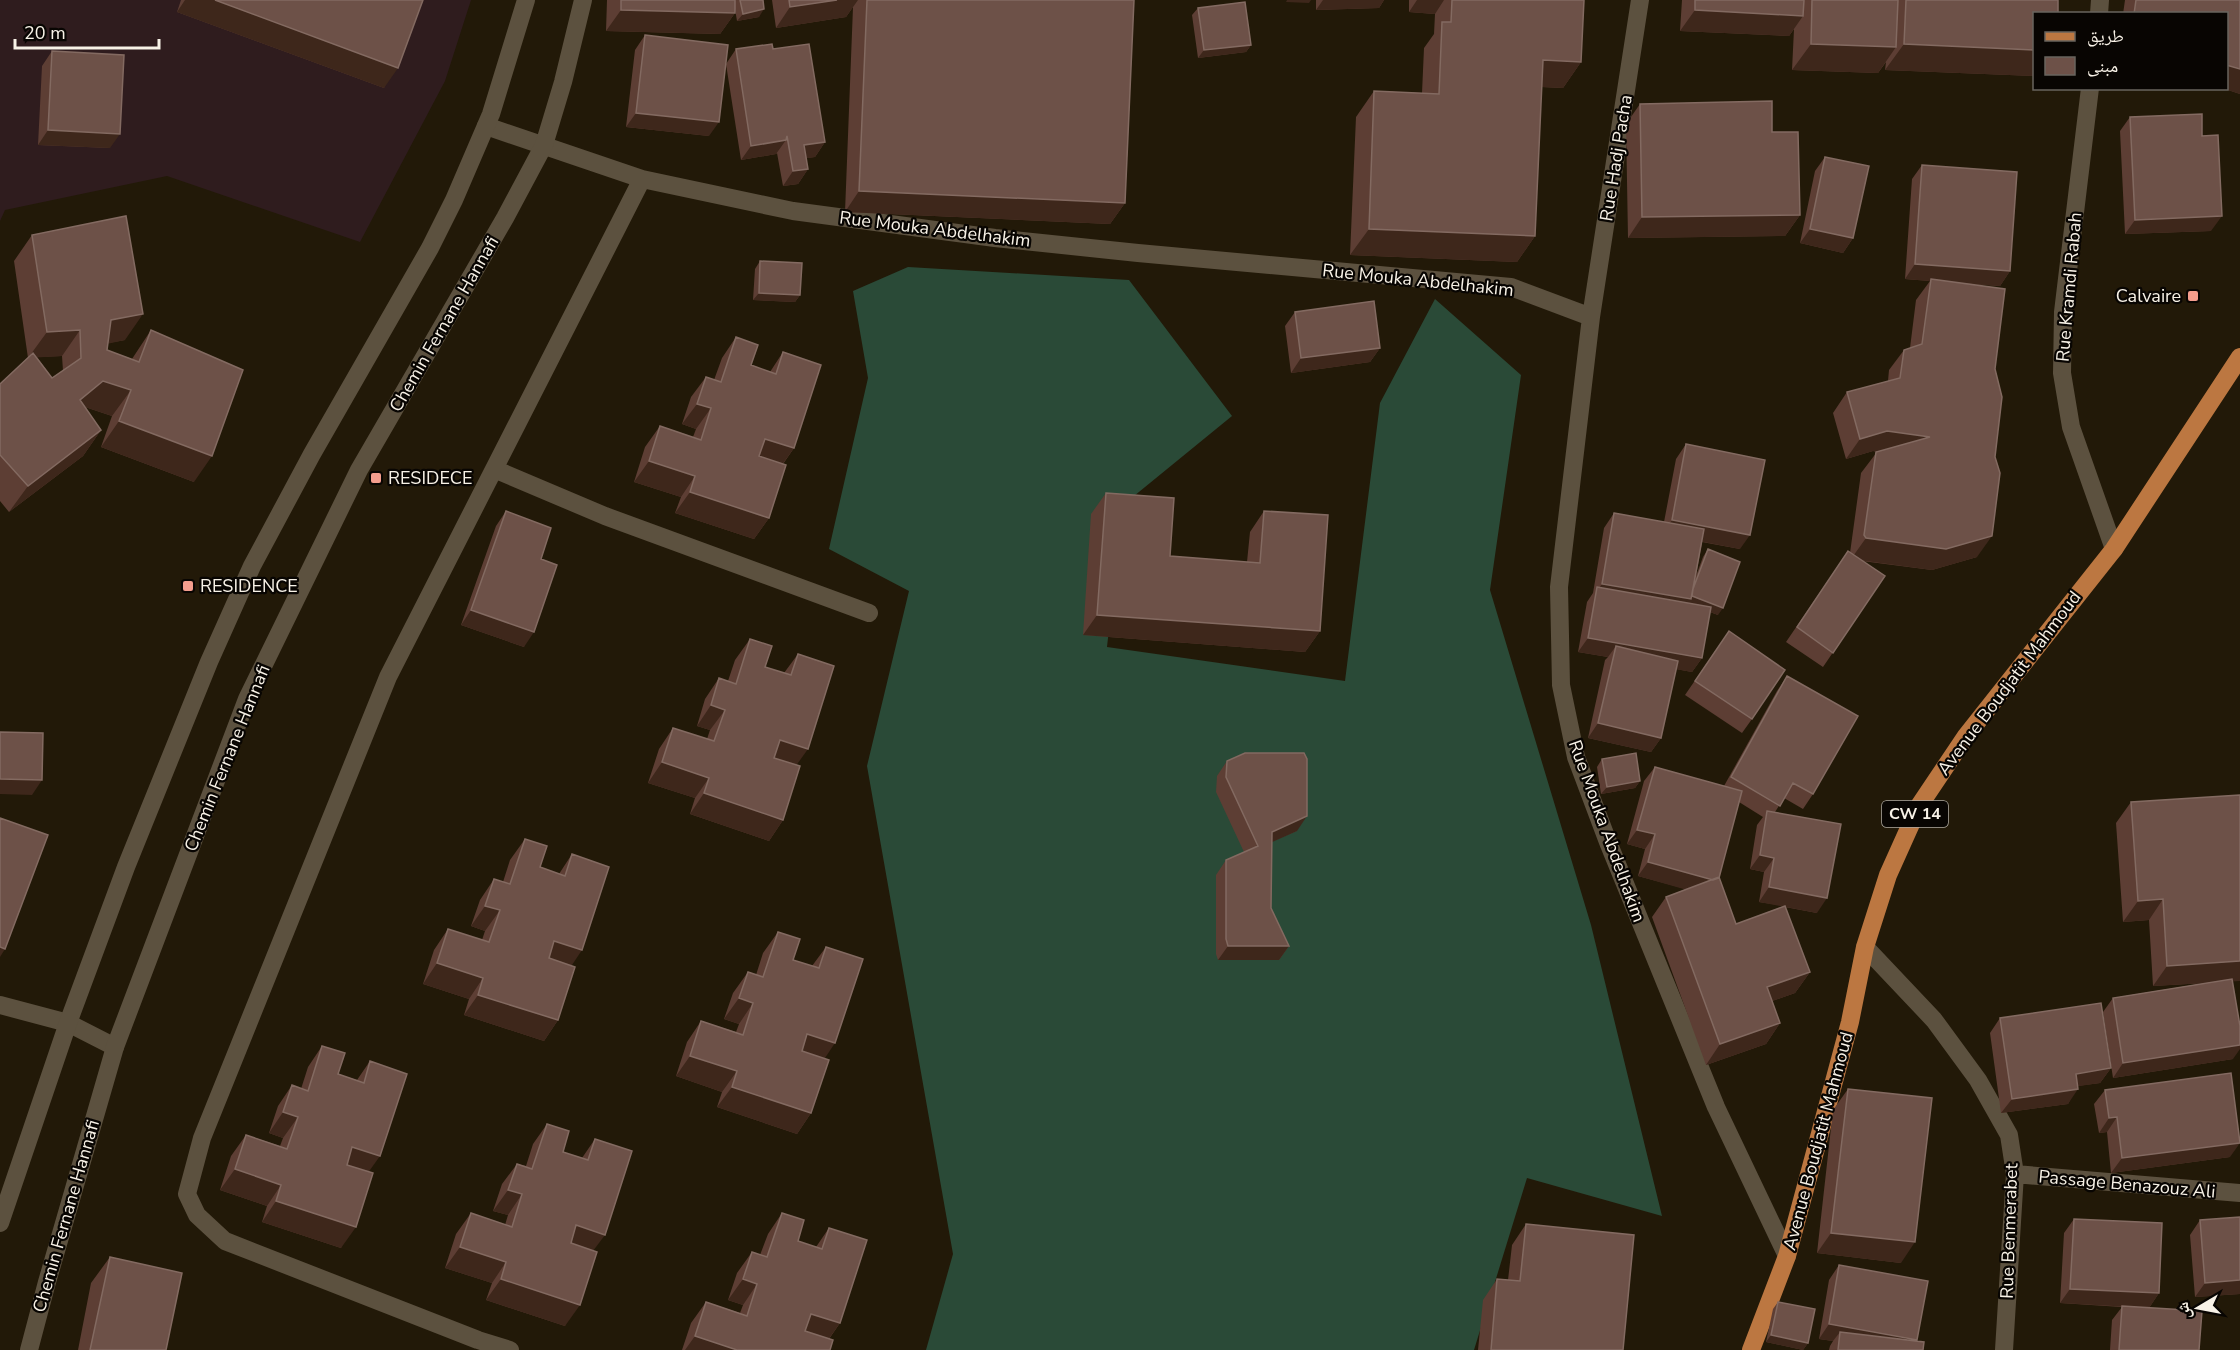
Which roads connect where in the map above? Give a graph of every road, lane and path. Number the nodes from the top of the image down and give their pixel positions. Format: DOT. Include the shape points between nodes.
graph roads {
  1 [pos="526,0"];
  2 [pos="583,0"];
  3 [pos="1640,0"];
  4 [pos="2090,90"];
  5 [pos="486,126"];
  6 [pos="544,145"];
  7 [pos="642,179"];
  8 [pos="1591,317"];
  9 [pos="2240,357"];
  10 [pos="494,469"];
  11 [pos="2114,549"];
  12 [pos="869,613"];
  13 [pos="1865,947"];
  14 [pos="0,1005"];
  15 [pos="68,1023"];
  16 [pos="115,1047"];
  17 [pos="2015,1174"];
  18 [pos="2240,1193"];
  19 [pos="0,1223"];
  20 [pos="1787,1257"];
  21 [pos="29,1350"];
  22 [pos="510,1350"];
  23 [pos="1751,1350"];
  24 [pos="2004,1350"];
  1 -- 5 [label="street"];
  2 -- 6 [label="street, Chemin Fernane Hannafi"];
  3 -- 8 [label="street, Rue Hadj Pacha"];
  4 -- 11 [label="street, Rue Kramdi Rabah" via="2063,312 2062,373 2071,427"];
  5 -- 6 [label="street, Rue Mouka Abdelhakim"];
  5 -- 15 [label="street" via="429,248 252,567 126,867"];
  6 -- 7 [label="street, Rue Mouka Abdelhakim"];
  6 -- 16 [label="street, Chemin Fernane Hannafi" via="359,470 247,699"];
  7 -- 8 [label="street, Rue Mouka Abdelhakim" via="793,211 995,238 1511,287"];
  7 -- 10 [label="street"];
  8 -- 20 [label="street, Rue Mouka Abdelhakim" via="1558,587 1561,685 1576,757 1711,1096"];
  9 -- 11 [label="main road, Avenue Boudjatit Mahmoud / CW 14"];
  10 -- 12 [label="street" via="605,516"];
  10 -- 22 [label="street" via="388,677 202,1138 187,1194 197,1215 225,1241"];
  11 -- 13 [label="main road, Avenue Boudjatit Mahmoud / CW 14" via="1966,736 1919,806 1888,875"];
  13 -- 17 [label="street, Rue Benmerabet" via="1934,1020 1978,1080 2009,1135"];
  13 -- 20 [label="main road, Avenue Boudjatit Mahmoud / CW 14" via="1850,1022"];
  14 -- 15 [label="street"];
  15 -- 16 [label="street"];
  15 -- 19 [label="street"];
  16 -- 21 [label="street, Chemin Fernane Hannafi"];
  17 -- 18 [label="street, Passage Benazouz Ali"];
  17 -- 24 [label="street, Rue Benmerabet"];
  20 -- 23 [label="main road, Avenue Boudjatit Mahmoud / CW 14"];
}
